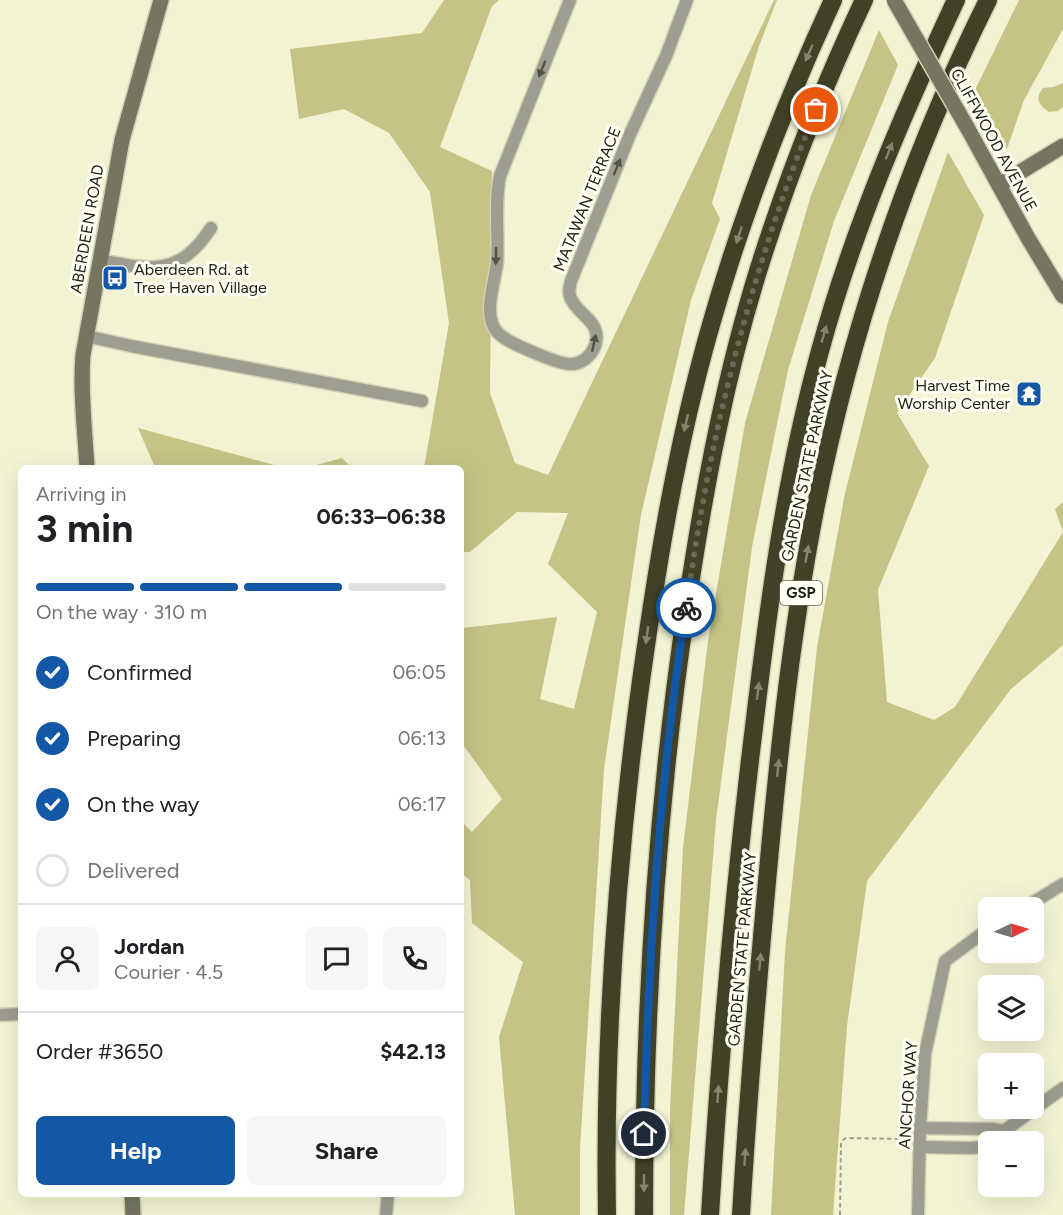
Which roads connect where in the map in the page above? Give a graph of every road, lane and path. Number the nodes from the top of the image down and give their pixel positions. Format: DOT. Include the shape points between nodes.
graph roads {
  1 [pos="160,0"];
  2 [pos="570,0"];
  3 [pos="687,0"];
  4 [pos="833,0"];
  5 [pos="864,0"];
  6 [pos="894,0"];
  7 [pos="956,0"];
  8 [pos="988,0"];
  9 [pos="1063,146"];
  10 [pos="999,185"];
  11 [pos="211,228"];
  12 [pos="100,261"];
  13 [pos="1063,296"];
  14 [pos="86,336"];
  15 [pos="422,401"];
  16 [pos="87,465"];
  17 [pos="1063,884"];
  18 [pos="1042,897"];
  19 [pos="978,936"];
  20 [pos="18,1014"];
  21 [pos="0,1015"];
  22 [pos="1063,1088"];
  23 [pos="920,1128"];
  24 [pos="1004,1131"];
  25 [pos="905,1139"];
  26 [pos="921,1147"];
  27 [pos="978,1148"];
  28 [pos="132,1197"];
  29 [pos="388,1197"];
  30 [pos="134,1215"];
  31 [pos="386,1215"];
  32 [pos="607,1215"];
  33 [pos="644,1215"];
  34 [pos="710,1215"];
  35 [pos="741,1215"];
  36 [pos="840,1215"];
  37 [pos="918,1215"];
  1 -- 12 [label="street, ABERDEEN ROAD" via="122,140"];
  2 -- 3 [label="street, MATAWAN TERRACE, one-way" via="500,176 497,262 490,315 496,331 507,340 568,364 590,356 596,342 594,327 571,299 571,282"];
  4 -- 32 [label="highway, one-way" via="776,132 734,249 699,368 664,531 644,657 619,873 609,1033"];
  5 -- 33 [label="highway, one-way" via="812,120 759,269 726,389 701,512 676,678 654,884 646,1040"];
  6 -- 10 [label="street, CLIFFWOOD AVENUE, bridge"];
  34 -- 7 [label="highway, GARDEN STATE PARKWAY / GSP, one-way" via="736,884 768,615 790,476 820,349 846,266 891,146"];
  35 -- 8 [label="highway, GARDEN STATE PARKWAY / GSP, one-way" via="783,725 816,509 847,375 887,242 926,137"];
  9 -- 10 [label="street"];
  10 -- 13 [label="street, CLIFFWOOD AVENUE"];
  11 -- 12 [label="street" via="190,254 167,266 140,268"];
  12 -- 14 [label="street, ABERDEEN ROAD"];
  14 -- 15 [label="street"];
  14 -- 16 [label="street, ABERDEEN ROAD" via="82,366"];
  17 -- 18 [label="street"];
  19 -- 23 [label="street, ANCHOR WAY" via="945,961 925,1054"];
  20 -- 21 [label="street"];
  22 -- 24 [label="street"];
  23 -- 24 [label="street"];
  23 -- 26 [label="street, ANCHOR WAY"];
  25 -- 36 [label="path" via="843,1140"];
  26 -- 27 [label="street"];
  26 -- 37 [label="street, ANCHOR WAY"];
  28 -- 30 [label="street"];
  29 -- 31 [label="street"];
}
